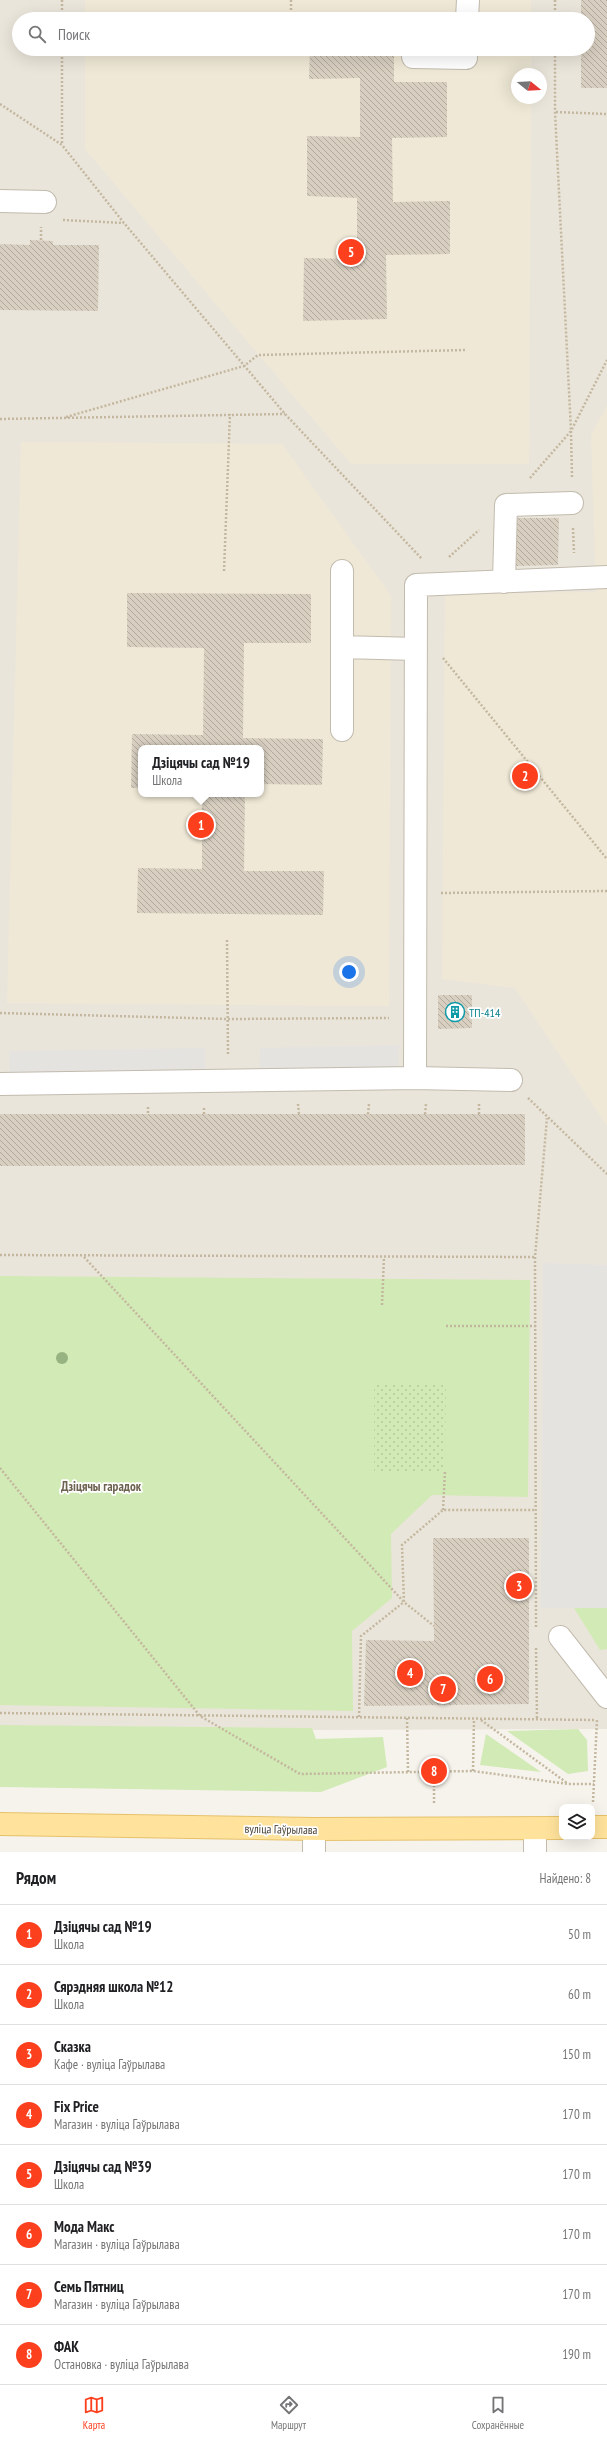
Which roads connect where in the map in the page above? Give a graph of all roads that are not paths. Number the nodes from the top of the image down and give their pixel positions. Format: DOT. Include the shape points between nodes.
graph roads {
  1 [pos="468,0"];
  2 [pos="467,12"];
  3 [pos="466,56"];
  4 [pos="413,57"];
  5 [pos="0,201"];
  6 [pos="43,211"];
  7 [pos="572,503"];
  8 [pos="342,571"];
  9 [pos="607,577"];
  10 [pos="504,582"];
  11 [pos="342,647"];
  12 [pos="416,649"];
  13 [pos="342,730"];
  14 [pos="415,1078"];
  15 [pos="511,1080"];
  16 [pos="0,1084"];
  17 [pos="560,1637"];
  18 [pos="607,1697"];
  19 [pos="0,1824"];
  20 [pos="595,1827"];
  21 [pos="607,1827"];
  22 [pos="559,1828"];
  23 [pos="314,1829"];
  24 [pos="535,1829"];
  25 [pos="314,1852"];
  26 [pos="535,1852"];
  1 -- 2 [label="lane"];
  3 -- 4 [label="lane"];
  5 -- 6 [label="lane"];
  7 -- 10 [label="lane" via="506,505"];
  8 -- 11 [label="lane"];
  9 -- 10 [label="lane"];
  10 -- 12 [label="lane" via="416,585"];
  11 -- 12 [label="lane"];
  11 -- 13 [label="lane"];
  12 -- 14 [label="lane"];
  14 -- 15 [label="lane"];
  14 -- 16 [label="lane"];
  17 -- 18 [label="lane"];
  19 -- 23 [label="main road, вуліца Гаўрылава"];
  20 -- 21 [label="main road"];
  22 -- 24 [label="main road, вуліца Гаўрылава"];
  23 -- 24 [label="main road, вуліца Гаўрылава"];
  23 -- 25 [label="lane"];
  24 -- 26 [label="lane"];
}
